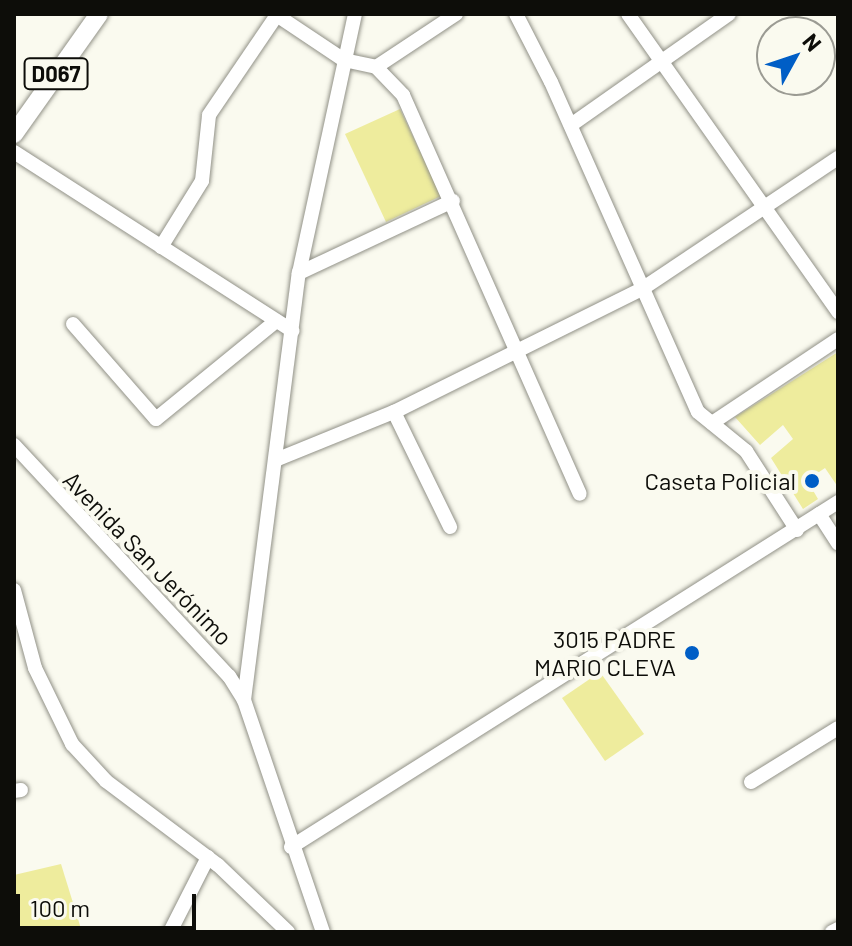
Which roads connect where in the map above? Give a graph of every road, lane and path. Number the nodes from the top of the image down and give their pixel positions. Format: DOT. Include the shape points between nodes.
graph roads {
  1 [pos="99,14"];
  2 [pos="355,14"];
  3 [pos="456,14"];
  4 [pos="516,14"];
  5 [pos="628,14"];
  6 [pos="729,14"];
  7 [pos="276,15"];
  8 [pos="344,60"];
  9 [pos="662,61"];
  10 [pos="376,67"];
  11 [pos="571,125"];
  12 [pos="14,134"];
  13 [pos="14,152"];
  14 [pos="838,158"];
  15 [pos="453,201"];
  16 [pos="766,209"];
  17 [pos="161,247"];
  18 [pos="299,273"];
  19 [pos="642,289"];
  20 [pos="838,312"];
  21 [pos="276,321"];
  22 [pos="73,324"];
  23 [pos="293,331"];
  24 [pos="838,339"];
  25 [pos="517,354"];
  26 [pos="394,412"];
  27 [pos="712,423"];
  28 [pos="14,445"];
  29 [pos="278,459"];
  30 [pos="580,494"];
  31 [pos="838,502"];
  32 [pos="819,514"];
  33 [pos="450,527"];
  34 [pos="797,530"];
  35 [pos="838,543"];
  36 [pos="14,590"];
  37 [pos="244,700"];
  38 [pos="838,728"];
  39 [pos="751,782"];
  40 [pos="291,847"];
  41 [pos="208,857"];
  42 [pos="838,929"];
  43 [pos="170,932"];
  44 [pos="288,932"];
  45 [pos="323,932"];
  46 [pos="832,932"];
  1 -- 12 [label="main road, D067"];
  2 -- 8 [label="street"];
  3 -- 10 [label="street"];
  4 -- 11 [label="street"];
  5 -- 9 [label="street"];
  6 -- 9 [label="street"];
  7 -- 8 [label="street"];
  7 -- 17 [label="street" via="209,115 202,181"];
  8 -- 10 [label="street"];
  8 -- 18 [label="street"];
  9 -- 11 [label="street"];
  9 -- 16 [label="street"];
  10 -- 15 [label="street" via="403,95"];
  11 -- 19 [label="street"];
  13 -- 17 [label="street"];
  14 -- 16 [label="street"];
  15 -- 18 [label="street"];
  15 -- 25 [label="street"];
  16 -- 19 [label="street"];
  16 -- 20 [label="street"];
  17 -- 21 [label="street"];
  18 -- 23 [label="street"];
  19 -- 25 [label="street"];
  19 -- 27 [label="street" via="694,403"];
  21 -- 22 [label="street" via="156,419"];
  21 -- 23 [label="street"];
  23 -- 29 [label="street"];
  24 -- 27 [label="street"];
  25 -- 26 [label="street"];
  25 -- 30 [label="street"];
  26 -- 29 [label="street"];
  26 -- 33 [label="street"];
  27 -- 34 [label="street" via="746,451"];
  28 -- 37 [label="street, Avenida San Jerónimo" via="92,534 208,648"];
  29 -- 37 [label="street"];
  31 -- 32 [label="street"];
  32 -- 34 [label="street"];
  32 -- 35 [label="street"];
  34 -- 40 [label="street"];
  36 -- 41 [label="street" via="35,668 72,744 106,781"];
  37 -- 40 [label="street, Avenida San Jerónimo"];
  38 -- 39 [label="street"];
  40 -- 45 [label="street, Avenida San Jerónimo"];
  41 -- 43 [label="street"];
  41 -- 44 [label="street"];
  42 -- 46 [label="street"];
}
